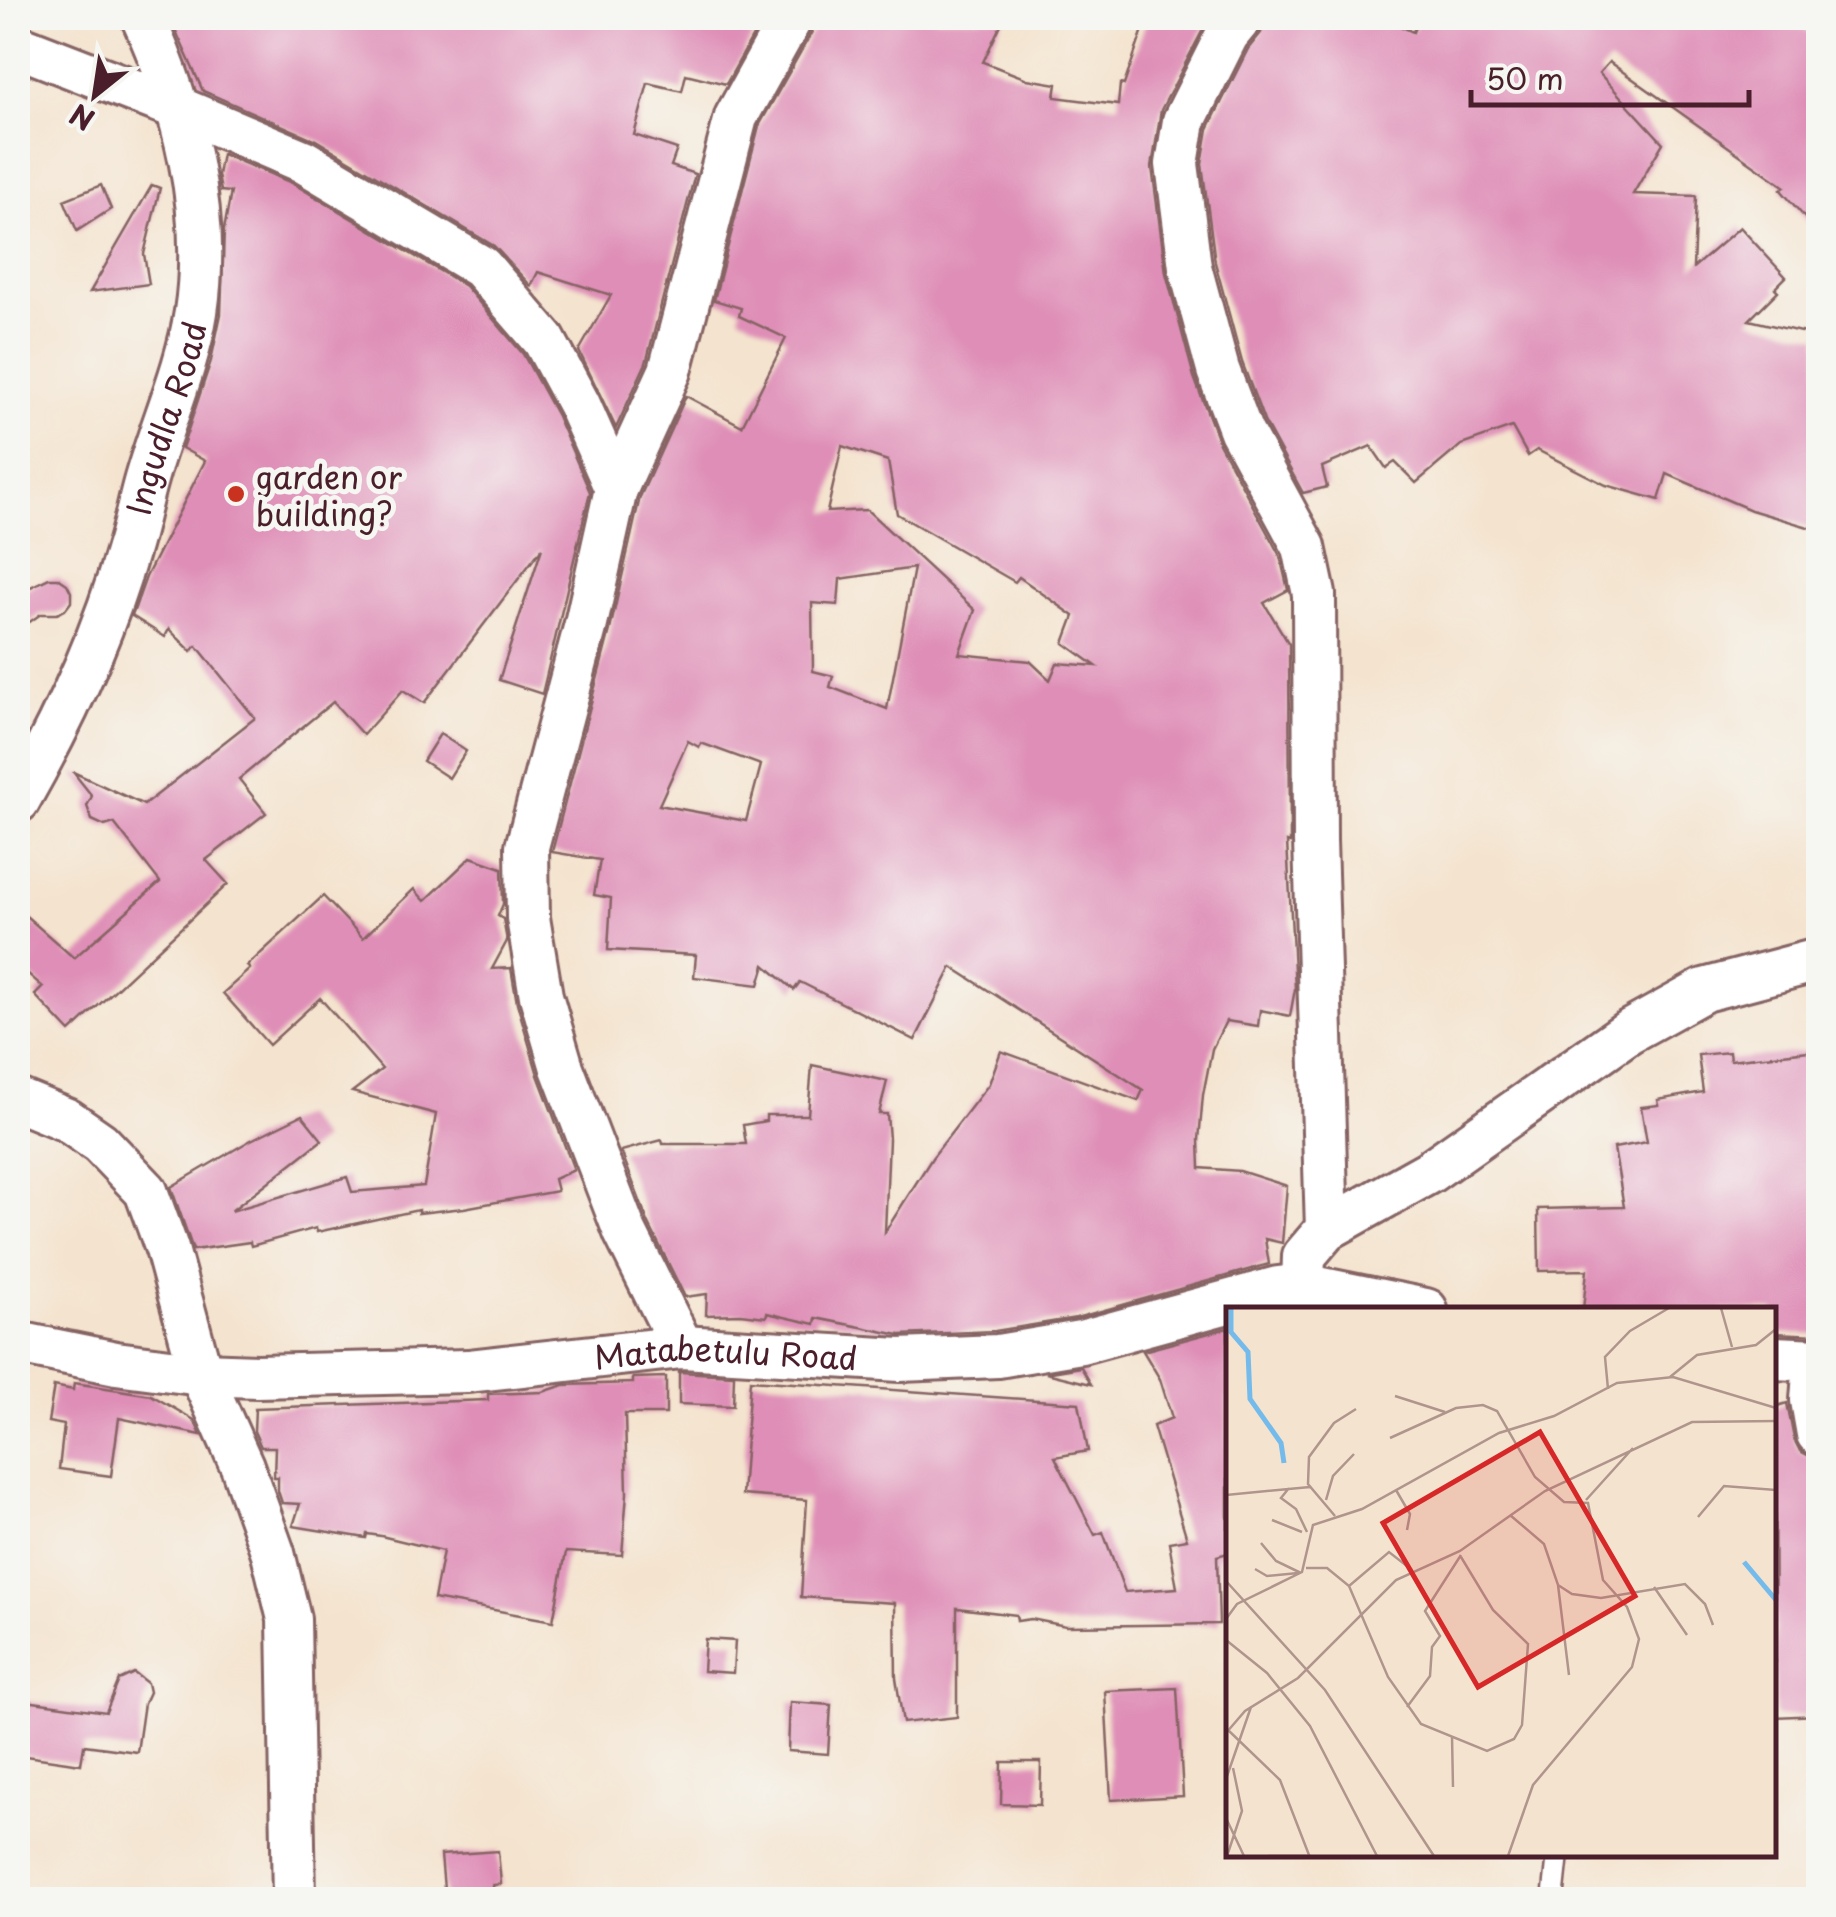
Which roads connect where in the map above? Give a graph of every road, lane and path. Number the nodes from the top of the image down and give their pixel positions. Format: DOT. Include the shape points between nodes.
graph roads {
  1 [pos="143,18"];
  2 [pos="791,18"];
  3 [pos="1241,18"];
  4 [pos="18,46"];
  5 [pos="178,108"];
  6 [pos="616,490"];
  7 [pos="18,801"];
  8 [pos="1818,960"];
  9 [pos="18,1100"];
  10 [pos="1327,1229"];
  11 [pos="1303,1284"];
  12 [pos="1412,1307"];
  13 [pos="18,1343"];
  14 [pos="682,1347"];
  15 [pos="1802,1359"];
  16 [pos="201,1374"];
  17 [pos="1818,1434"];
  18 [pos="1558,1857"];
  19 [pos="294,1900"];
  20 [pos="1553,1900"];
  1 -- 5 [label="street, Ingudla Road"];
  2 -- 6 [label="street" via="736,117 670,371"];
  3 -- 10 [label="street" via="1184,121 1177,164 1190,266 1218,370 1241,430 1304,547 1314,594"];
  4 -- 5 [label="street"];
  5 -- 6 [label="street" via="303,161 481,267 544,340"];
  5 -- 7 [label="street, Ingudla Road" via="198,225 188,349 94,648"];
  6 -- 14 [label="street" via="527,847 528,918 562,1068 625,1232"];
  8 -- 10 [label="street" via="1704,990 1664,1010 1429,1172"];
  9 -- 16 [label="street" via="67,1120 100,1143 146,1190"];
  10 -- 11 [label="street" via="1304,1256"];
  11 -- 12 [label="street, Matabetulu Road"];
  11 -- 14 [label="street, Matabetulu Road" via="1081,1342 998,1356 900,1360"];
  13 -- 16 [label="street, Matabetulu Road"];
  14 -- 16 [label="street, Matabetulu Road" via="468,1371"];
  15 -- 17 [label="street"];
  16 -- 19 [label="street" via="242,1466 289,1619"];
  18 -- 20 [label="lane"];
}
